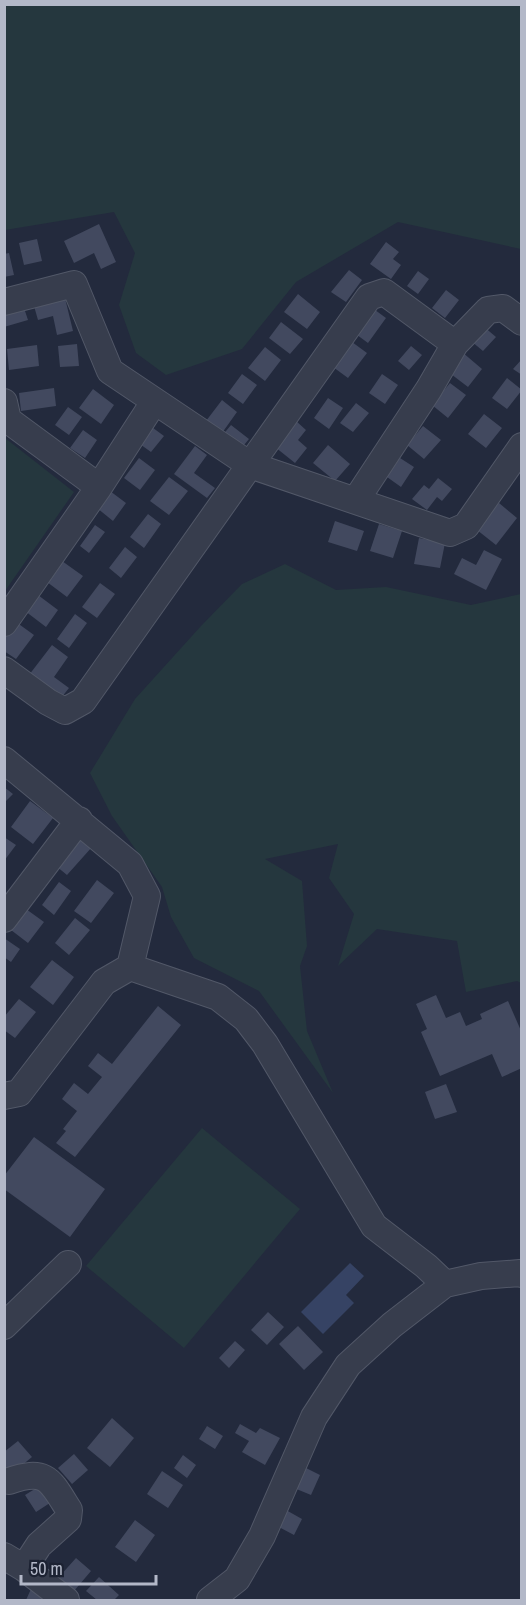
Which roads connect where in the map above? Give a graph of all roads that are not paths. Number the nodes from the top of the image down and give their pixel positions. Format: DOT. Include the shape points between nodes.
graph roads {
  1 [pos="4,302"];
  2 [pos="522,322"];
  3 [pos="455,344"];
  4 [pos="4,402"];
  5 [pos="154,402"];
  6 [pos="522,446"];
  7 [pos="250,465"];
  8 [pos="99,487"];
  9 [pos="356,500"];
  10 [pos="4,623"];
  11 [pos="4,670"];
  12 [pos="4,760"];
  13 [pos="79,820"];
  14 [pos="4,919"];
  15 [pos="130,968"];
  16 [pos="4,1096"];
  17 [pos="68,1264"];
  18 [pos="522,1274"];
  19 [pos="445,1284"];
  20 [pos="4,1326"];
  21 [pos="9,1480"];
  22 [pos="14,1562"];
  23 [pos="66,1600"];
  24 [pos="210,1600"];
  1 -- 5 [label="street" via="74,284 110,371"];
  2 -- 3 [label="street" via="503,308 488,310"];
  3 -- 7 [label="street" via="384,292 369,297"];
  3 -- 9 [label="street"];
  4 -- 8 [label="street" via="8,420"];
  5 -- 7 [label="street"];
  5 -- 8 [label="street"];
  6 -- 9 [label="street" via="466,526 450,533"];
  7 -- 9 [label="street"];
  7 -- 11 [label="street" via="83,701 65,711"];
  8 -- 10 [label="street"];
  12 -- 13 [label="street"];
  13 -- 14 [label="street"];
  13 -- 15 [label="street" via="130,864 147,896"];
  15 -- 16 [label="street" via="104,982 19,1093"];
  15 -- 19 [label="street" via="218,997 246,1019 265,1044 374,1226"];
  17 -- 20 [label="street"];
  18 -- 19 [label="street" via="482,1276"];
  19 -- 24 [label="street" via="348,1365 314,1417 262,1536 237,1579"];
  21 -- 22 [label="street" via="37,1474 46,1478 69,1510 68,1519"];
  22 -- 23 [label="street"];
}
